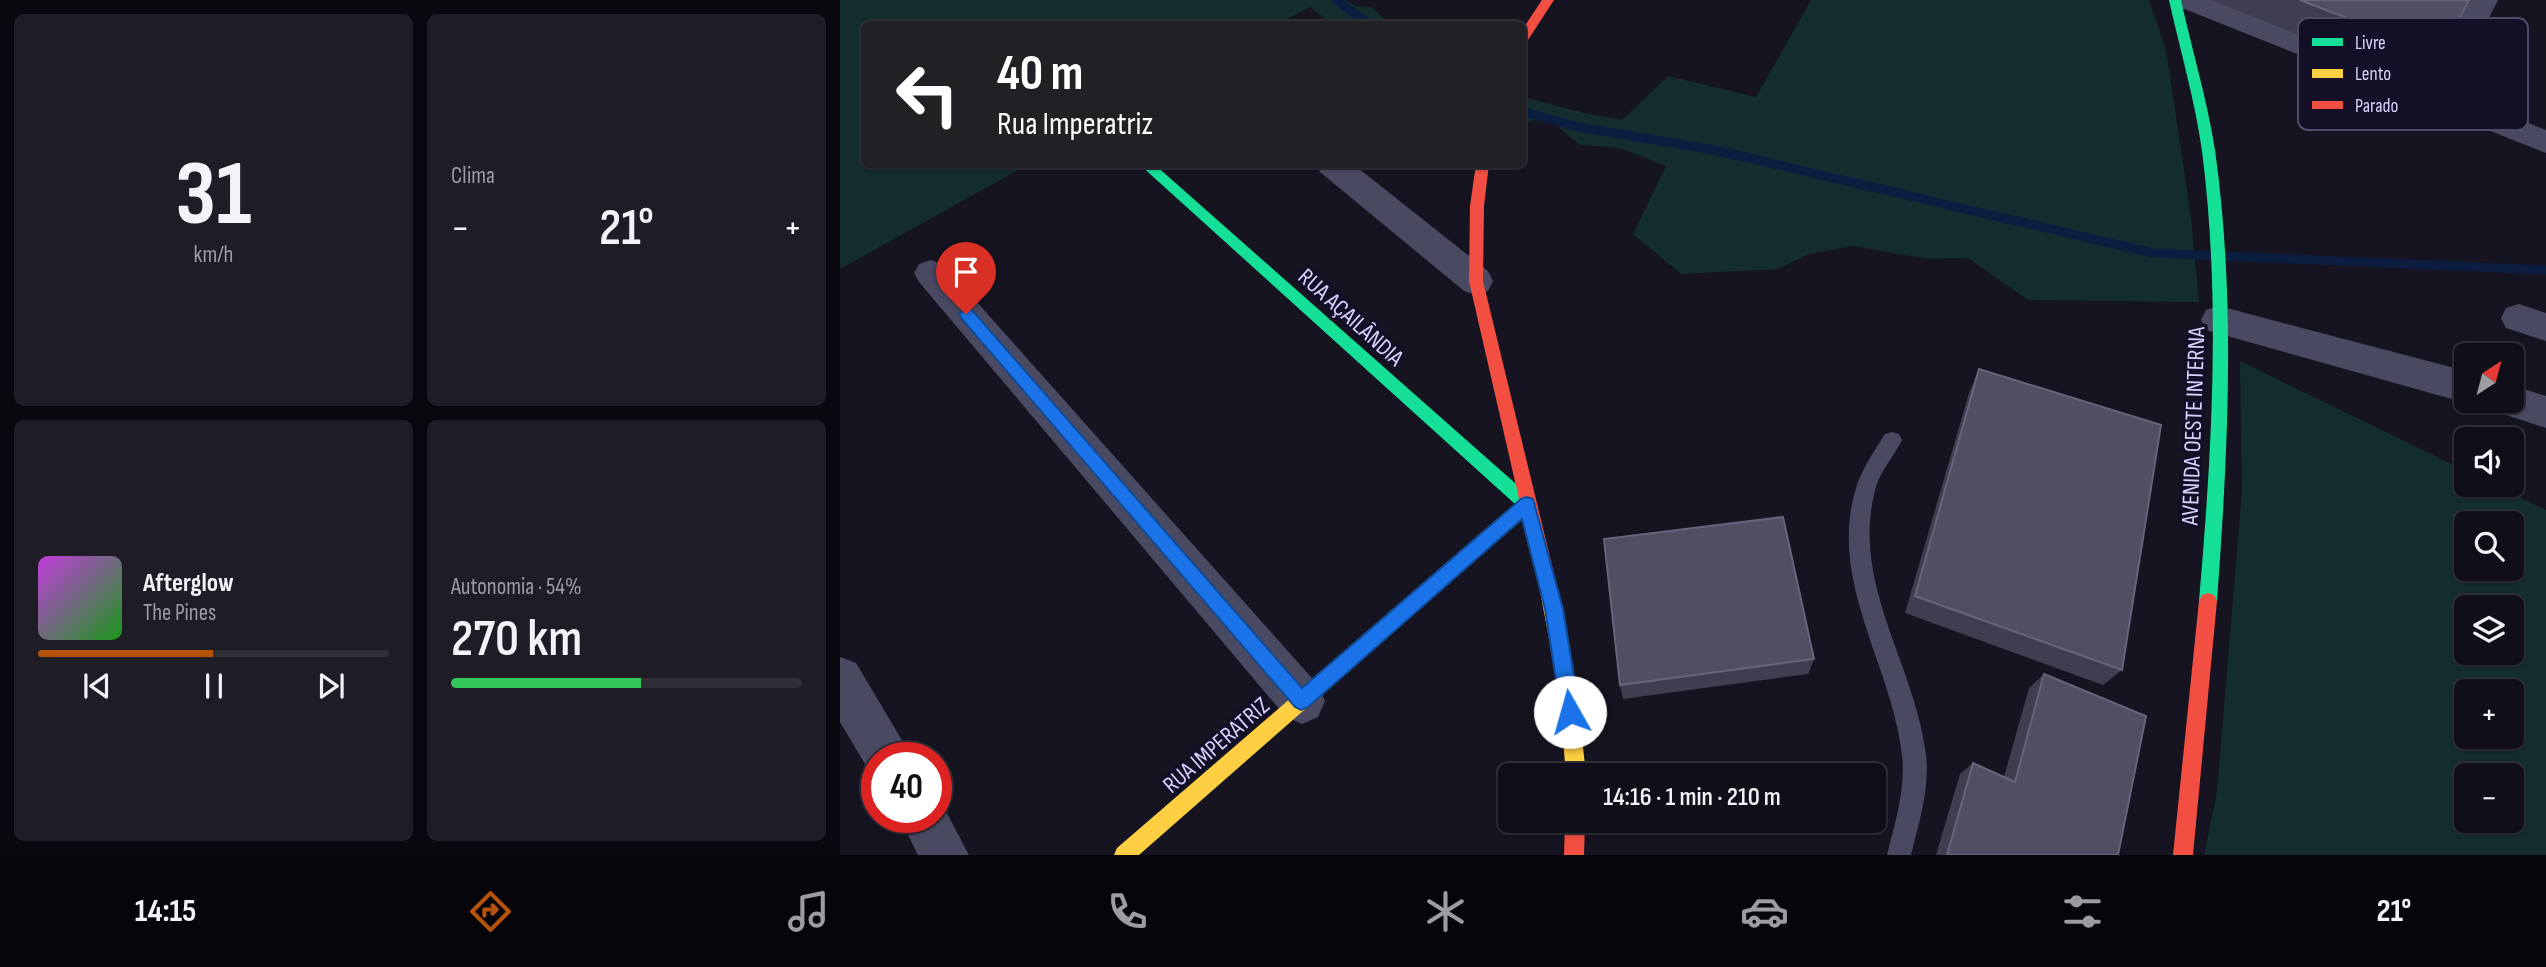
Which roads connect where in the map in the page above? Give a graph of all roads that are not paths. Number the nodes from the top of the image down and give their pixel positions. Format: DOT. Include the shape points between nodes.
graph roads {
  1 [pos="1548,0"];
  2 [pos="2175,0"];
  3 [pos="2187,0"];
  4 [pos="2484,0"];
  5 [pos="2475,18"];
  6 [pos="1526,34"];
  7 [pos="2298,44"];
  8 [pos="2516,130"];
  9 [pos="2546,142"];
  10 [pos="1149,168"];
  11 [pos="1336,168"];
  12 [pos="1482,168"];
  13 [pos="931,274"];
  14 [pos="1476,281"];
  15 [pos="2219,320"];
  16 [pos="2454,384"];
  17 [pos="2524,405"];
  18 [pos="2546,412"];
  19 [pos="1892,440"];
  20 [pos="1527,504"];
  21 [pos="840,679"];
  22 [pos="1301,701"];
  23 [pos="877,742"];
  24 [pos="1575,763"];
  25 [pos="932,833"];
  26 [pos="1575,833"];
  27 [pos="945,855"];
  28 [pos="1124,855"];
  29 [pos="1574,855"];
  30 [pos="1899,855"];
  31 [pos="2183,855"];
  1 -- 6 [label="street"];
  2 -- 15 [label="street, AVENIDA OESTE INTERNA" via="2208,149"];
  3 -- 7 [label="street"];
  4 -- 5 [label="street"];
  8 -- 9 [label="street"];
  10 -- 20 [label="street, RUA AÇAILÂNDIA"];
  11 -- 14 [label="street"];
  12 -- 14 [label="street"];
  13 -- 22 [label="street"];
  14 -- 20 [label="street"];
  15 -- 16 [label="street"];
  15 -- 31 [label="street, AVENIDA OESTE INTERNA" via="2212,551"];
  17 -- 18 [label="street"];
  19 -- 30 [label="lane" via="1867,484 1857,521 1860,572 1904,707 1914,757 1912,802"];
  20 -- 22 [label="street, RUA IMPERATRIZ"];
  20 -- 24 [label="street" via="1554,609 1569,691"];
  21 -- 23 [label="street"];
  22 -- 28 [label="street, RUA IMPERATRIZ"];
  25 -- 27 [label="street"];
  26 -- 29 [label="street"];
}
